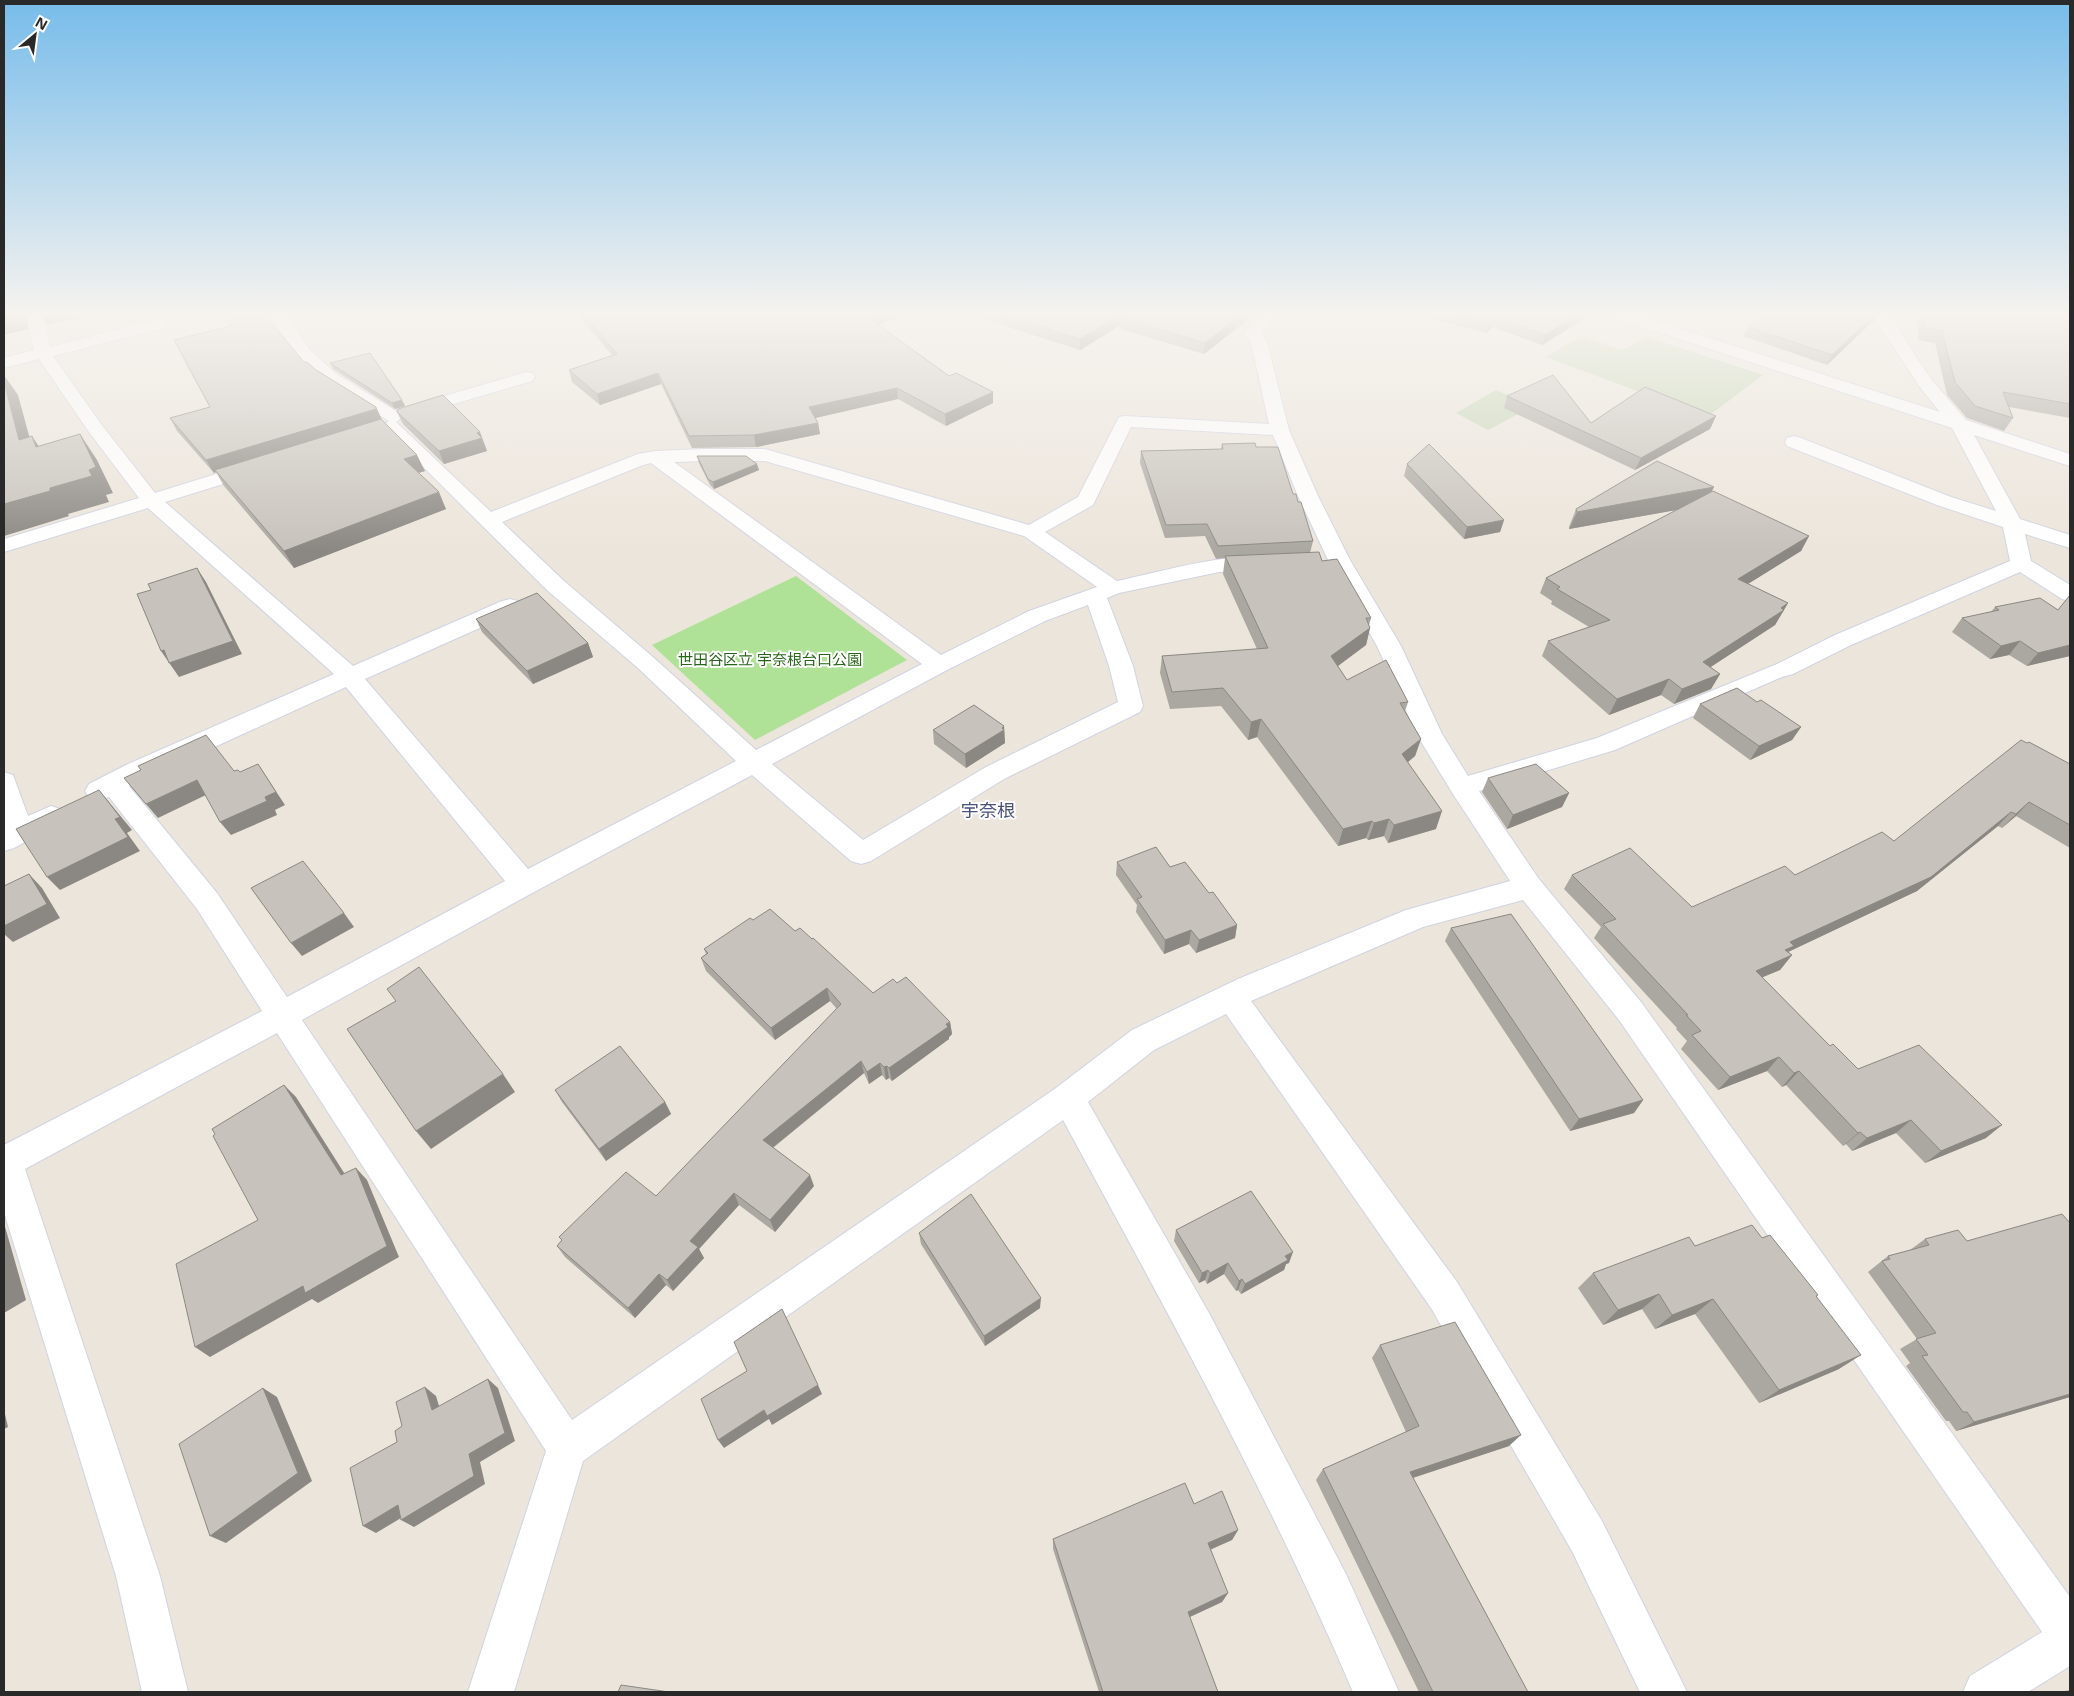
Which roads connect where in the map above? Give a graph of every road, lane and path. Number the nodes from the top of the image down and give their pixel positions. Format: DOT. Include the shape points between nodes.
graph roads {
  1 [pos="71,393"];
  2 [pos="348,393"];
  3 [pos="479,393"];
  4 [pos="1271,393"];
  5 [pos="1864,393"];
  6 [pos="1933,393"];
  7 [pos="1959,424"];
  8 [pos="386,425"];
  9 [pos="1280,430"];
  10 [pos="1794,442"];
  11 [pos="655,457"];
  12 [pos="2070,460"];
  13 [pos="271,463"];
  14 [pos="150,500"];
  15 [pos="488,520"];
  16 [pos="2013,524"];
  17 [pos="1031,532"];
  18 [pos="2070,542"];
  19 [pos="4,546"];
  20 [pos="1284,563"];
  21 [pos="2020,564"];
  22 [pos="1104,591"];
  23 [pos="541,593"];
  24 [pos="2070,594"];
  25 [pos="939,665"];
  26 [pos="351,677"];
  27 [pos="754,763"];
  28 [pos="4,781"];
  29 [pos="112,783"];
  30 [pos="1462,787"];
  31 [pos="12,837"];
  32 [pos="524,884"];
  33 [pos="1529,888"];
  34 [pos="1231,997"];
  35 [pos="282,1015"];
  36 [pos="1068,1098"];
  37 [pos="4,1162"];
  38 [pos="567,1448"];
  39 [pos="2070,1634"];
  40 [pos="2070,1640"];
  41 [pos="165,1692"];
  42 [pos="491,1692"];
  43 [pos="1376,1692"];
  44 [pos="1664,1692"];
  45 [pos="1986,1692"];
  1 -- 14 [label="street"];
  2 -- 8 [label="street"];
  3 -- 8 [label="street"];
  4 -- 9 [label="street"];
  5 -- 7 [label="street"];
  6 -- 7 [label="street"];
  7 -- 12 [label="street"];
  7 -- 16 [label="street"];
  8 -- 15 [label="street"];
  9 -- 17 [label="street" via="1125,421 1086,501"];
  9 -- 30 [label="street" via="1308,496 1325,561 1389,646 1430,734"];
  10 -- 16 [label="street" via="1944,502"];
  11 -- 15 [label="street" via="638,460"];
  11 -- 17 [label="street" via="765,456"];
  11 -- 25 [label="street"];
  13 -- 14 [label="street"];
  14 -- 19 [label="street"];
  14 -- 26 [label="street"];
  15 -- 23 [label="street"];
  16 -- 18 [label="street"];
  16 -- 21 [label="street"];
  17 -- 22 [label="street"];
  20 -- 22 [label="street" via="1219,566"];
  21 -- 24 [label="street"];
  21 -- 30 [label="street" via="1843,640 1785,669 1606,744"];
  22 -- 25 [label="street" via="1037,616"];
  22 -- 27 [label="street" via="1131,706 995,773 861,854"];
  23 -- 26 [label="street"];
  23 -- 27 [label="street" via="646,663"];
  25 -- 27 [label="street"];
  26 -- 29 [label="street"];
  26 -- 32 [label="street"];
  27 -- 32 [label="street"];
  28 -- 31 [label="street"];
  29 -- 31 [label="street"];
  29 -- 35 [label="street" via="207,900"];
  30 -- 33 [label="street"];
  32 -- 35 [label="street"];
  33 -- 34 [label="street" via="1416,918"];
  33 -- 39 [label="street" via="1630,1011"];
  34 -- 36 [label="street" via="1143,1040"];
  34 -- 44 [label="street" via="1444,1296 1587,1536"];
  35 -- 37 [label="street"];
  35 -- 38 [label="street"];
  36 -- 38 [label="street"];
  36 -- 43 [label="street" via="1214,1361 1331,1589"];
  37 -- 41 [label="street" via="138,1576"];
  38 -- 42 [label="street"];
  40 -- 45 [label="street"];
}
